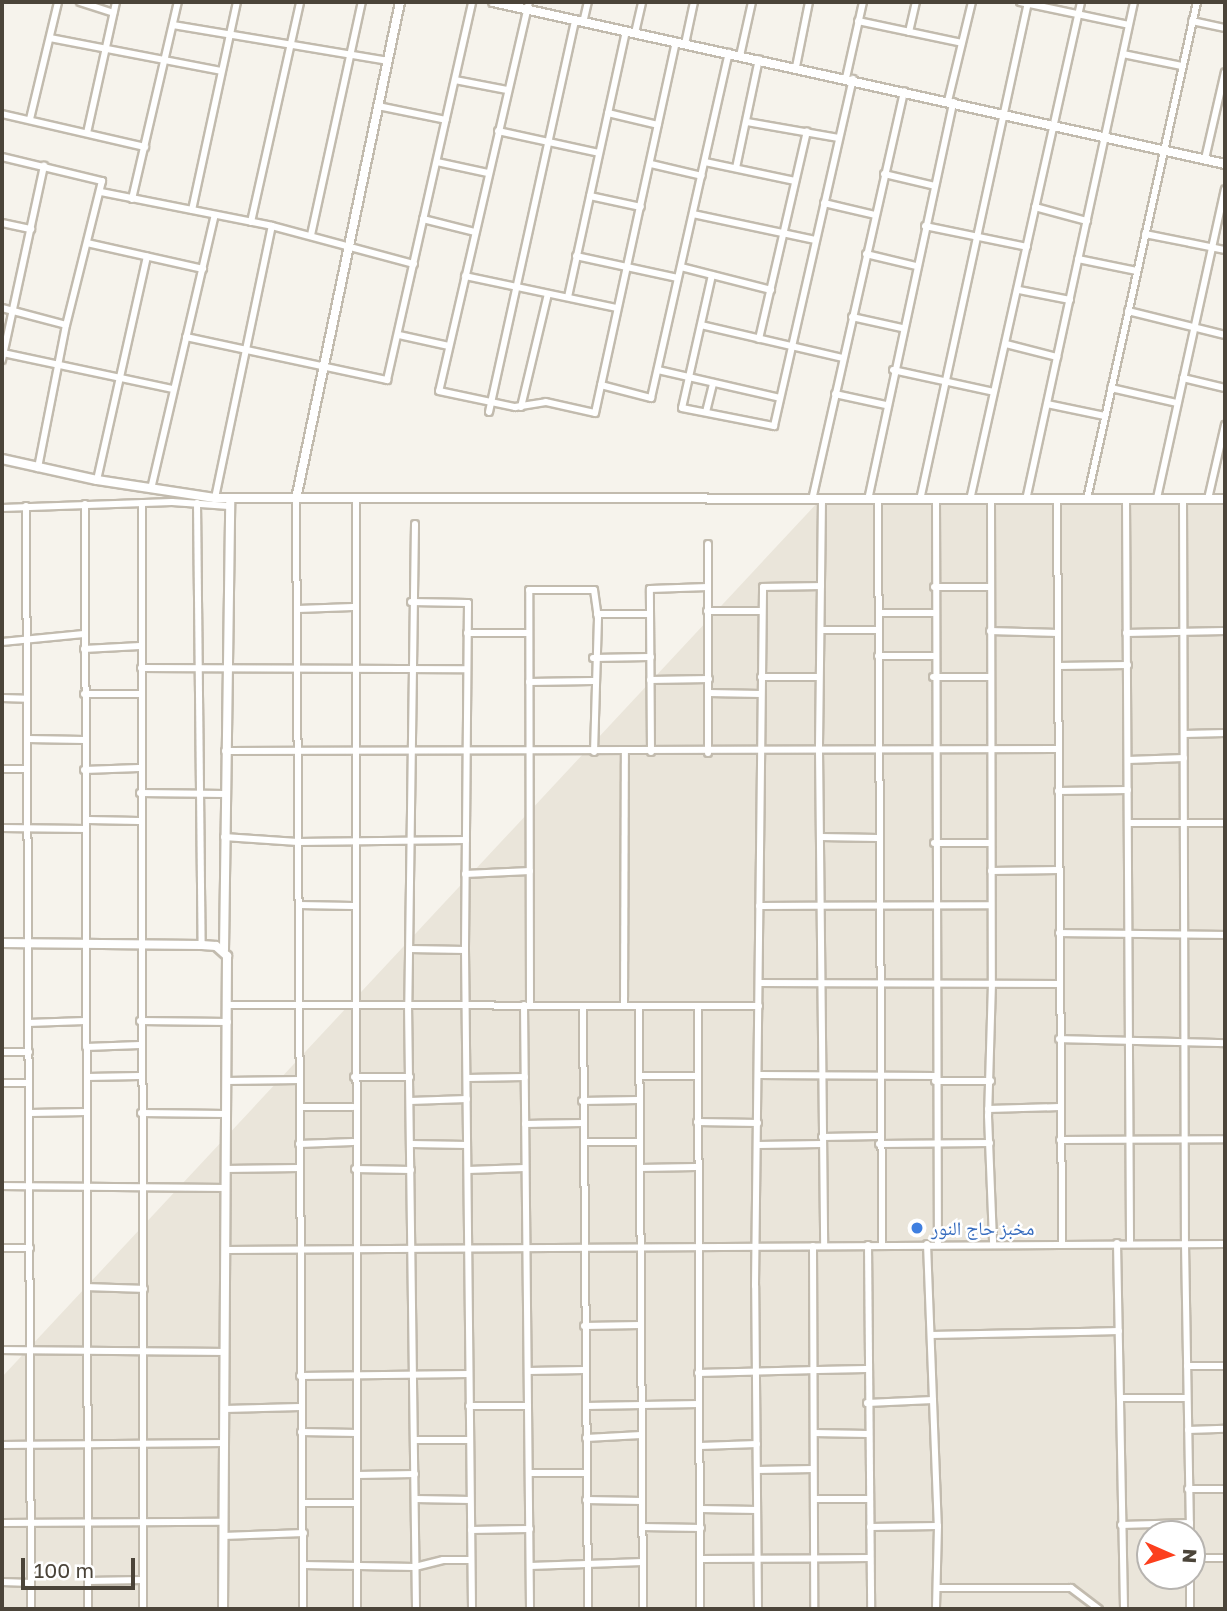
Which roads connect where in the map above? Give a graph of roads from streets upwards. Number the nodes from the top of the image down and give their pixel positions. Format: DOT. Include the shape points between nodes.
graph roads {
  1 [pos="58,2"];
  2 [pos="80,2"];
  3 [pos="116,2"];
  4 [pos="178,2"];
  5 [pos="237,2"];
  6 [pos="300,2"];
  7 [pos="362,2"];
  8 [pos="400,2"];
  9 [pos="472,2"];
  10 [pos="493,2"];
  11 [pos="588,2"];
  12 [pos="642,2"];
  13 [pos="694,2"];
  14 [pos="752,2"];
  15 [pos="810,2"];
  16 [pos="863,2"];
  17 [pos="916,2"];
  18 [pos="972,2"];
  19 [pos="1020,2"];
  20 [pos="1081,2"];
  21 [pos="1134,2"];
  22 [pos="1197,2"];
  23 [pos="1028,3"];
  24 [pos="528,6"];
  25 [pos="113,13"];
  26 [pos="1078,14"];
  27 [pos="859,21"];
  28 [pos="1192,21"];
  29 [pos="579,22"];
  30 [pos="173,25"];
  31 [pos="1129,25"];
  32 [pos="1225,28"];
  33 [pos="626,31"];
  34 [pos="909,32"];
  35 [pos="230,33"];
  36 [pos="635,33"];
  37 [pos="50,38"];
  38 [pos="292,43"];
  39 [pos="680,43"];
  40 [pos="962,43"];
  41 [pos="106,49"];
  42 [pos="729,53"];
  43 [pos="351,54"];
  44 [pos="1122,54"];
  45 [pos="740,56"];
  46 [pos="759,59"];
  47 [pos="387,61"];
  48 [pos="165,62"];
  49 [pos="1182,66"];
  50 [pos="796,67"];
  51 [pos="221,71"];
  52 [pos="1225,72"];
  53 [pos="849,78"];
  54 [pos="455,80"];
  55 [pos="507,90"];
  56 [pos="904,90"];
  57 [pos="951,101"];
  58 [pos="378,106"];
  59 [pos="1003,112"];
  60 [pos="608,113"];
  61 [pos="2,114"];
  62 [pos="30,119"];
  63 [pos="446,120"];
  64 [pos="747,121"];
  65 [pos="1055,124"];
  66 [pos="658,125"];
  67 [pos="498,131"];
  68 [pos="807,131"];
  69 [pos="87,133"];
  70 [pos="1104,136"];
  71 [pos="839,138"];
  72 [pos="547,142"];
  73 [pos="145,147"];
  74 [pos="1164,150"];
  75 [pos="599,153"];
  76 [pos="2,157"];
  77 [pos="1205,159"];
  78 [pos="437,162"];
  79 [pos="705,162"];
  80 [pos="650,163"];
  81 [pos="1225,164"];
  82 [pos="44,165"];
  83 [pos="736,168"];
  84 [pos="488,173"];
  85 [pos="884,174"];
  86 [pos="702,176"];
  87 [pos="795,181"];
  88 [pos="935,186"];
  89 [pos="1225,189"];
  90 [pos="100,192"];
  91 [pos="590,196"];
  92 [pos="132,199"];
  93 [pos="824,203"];
  94 [pos="641,207"];
  95 [pos="1035,208"];
  96 [pos="192,211"];
  97 [pos="693,214"];
  98 [pos="215,215"];
  99 [pos="875,215"];
  100 [pos="424,219"];
  101 [pos="1087,221"];
  102 [pos="251,222"];
  103 [pos="2,223"];
  104 [pos="272,226"];
  105 [pos="925,226"];
  106 [pos="31,229"];
  107 [pos="474,232"];
  108 [pos="784,233"];
  109 [pos="1145,234"];
  110 [pos="311,235"];
  111 [pos="978,237"];
  112 [pos="815,240"];
  113 [pos="87,243"];
  114 [pos="347,246"];
  115 [pos="1027,247"];
  116 [pos="1213,247"];
  117 [pos="1225,250"];
  118 [pos="866,254"];
  119 [pos="576,256"];
  120 [pos="147,257"];
  121 [pos="1078,259"];
  122 [pos="414,264"];
  123 [pos="916,266"];
  124 [pos="626,267"];
  125 [pos="681,267"];
  126 [pos="203,269"];
  127 [pos="1137,271"];
  128 [pos="712,275"];
  129 [pos="465,276"];
  130 [pos="678,278"];
  131 [pos="516,286"];
  132 [pos="771,290"];
  133 [pos="1019,290"];
  134 [pos="548,293"];
  135 [pos="568,297"];
  136 [pos="1070,300"];
  137 [pos="2,308"];
  138 [pos="617,308"];
  139 [pos="12,310"];
  140 [pos="1128,311"];
  141 [pos="852,317"];
  142 [pos="66,325"];
  143 [pos="701,326"];
  144 [pos="1194,327"];
  145 [pos="902,328"];
  146 [pos="399,335"];
  147 [pos="1225,335"];
  148 [pos="186,337"];
  149 [pos="759,339"];
  150 [pos="1006,344"];
  151 [pos="449,346"];
  152 [pos="791,347"];
  153 [pos="244,348"];
  154 [pos="3,356"];
  155 [pos="1057,357"];
  156 [pos="843,358"];
  157 [pos="57,366"];
  158 [pos="321,366"];
  159 [pos="658,370"];
  160 [pos="893,370"];
  161 [pos="689,377"];
  162 [pos="117,378"];
  163 [pos="1183,378"];
  164 [pos="944,382"];
  165 [pos="713,383"];
  166 [pos="601,386"];
  167 [pos="1111,388"];
  168 [pos="1225,388"];
  169 [pos="173,389"];
  170 [pos="995,392"];
  171 [pos="835,394"];
  172 [pos="780,398"];
  173 [pos="491,402"];
  174 [pos="1177,403"];
  175 [pos="1047,404"];
  176 [pos="886,405"];
  177 [pos="522,407"];
  178 [pos="489,412"];
  179 [pos="706,412"];
  180 [pos="1105,416"];
  181 [pos="1225,425"];
  182 [pos="2,459"];
  183 [pos="38,468"];
  184 [pos="97,480"];
  185 [pos="151,489"];
  186 [pos="215,498"];
  187 [pos="1157,498"];
  188 [pos="1183,498"];
  189 [pos="296,499"];
  190 [pos="1026,499"];
  191 [pos="1057,499"];
  192 [pos="1087,499"];
  193 [pos="1126,499"];
  194 [pos="1208,499"];
  195 [pos="1225,499"];
  196 [pos="356,500"];
  197 [pos="813,500"];
  198 [pos="822,500"];
  199 [pos="868,500"];
  200 [pos="878,500"];
  201 [pos="920,500"];
  202 [pos="936,500"];
  203 [pos="970,500"];
  204 [pos="991,500"];
  205 [pos="230,502"];
  206 [pos="142,503"];
  207 [pos="197,503"];
  208 [pos="85,504"];
  209 [pos="26,506"];
  210 [pos="2,508"];
  211 [pos="415,524"];
  212 [pos="708,544"];
  213 [pos="821,586"];
  214 [pos="708,587"];
  215 [pos="934,587"];
  216 [pos="990,587"];
  217 [pos="411,602"];
  218 [pos="354,607"];
  219 [pos="298,609"];
  220 [pos="707,611"];
  221 [pos="762,611"];
  222 [pos="879,613"];
  223 [pos="933,613"];
  224 [pos="597,614"];
  225 [pos="650,614"];
  226 [pos="821,630"];
  227 [pos="878,630"];
  228 [pos="990,631"];
  229 [pos="1225,631"];
  230 [pos="1185,632"];
  231 [pos="529,633"];
  232 [pos="1058,633"];
  233 [pos="1126,633"];
  234 [pos="84,634"];
  235 [pos="467,634"];
  236 [pos="27,637"];
  237 [pos="2,642"];
  238 [pos="140,646"];
  239 [pos="84,649"];
  240 [pos="878,656"];
  241 [pos="933,656"];
  242 [pos="650,657"];
  243 [pos="593,658"];
  244 [pos="1128,665"];
  245 [pos="1058,666"];
  246 [pos="141,667"];
  247 [pos="297,667"];
  248 [pos="354,667"];
  249 [pos="201,668"];
  250 [pos="411,668"];
  251 [pos="225,669"];
  252 [pos="467,669"];
  253 [pos="761,677"];
  254 [pos="819,677"];
  255 [pos="933,677"];
  256 [pos="990,677"];
  257 [pos="709,679"];
  258 [pos="650,680"];
  259 [pos="529,681"];
  260 [pos="593,681"];
  261 [pos="709,692"];
  262 [pos="85,694"];
  263 [pos="141,694"];
  264 [pos="761,694"];
  265 [pos="2,698"];
  266 [pos="27,699"];
  267 [pos="1225,733"];
  268 [pos="1184,734"];
  269 [pos="28,739"];
  270 [pos="83,740"];
  271 [pos="355,748"];
  272 [pos="410,749"];
  273 [pos="468,749"];
  274 [pos="299,750"];
  275 [pos="530,750"];
  276 [pos="819,750"];
  277 [pos="878,750"];
  278 [pos="934,750"];
  279 [pos="990,750"];
  280 [pos="1058,750"];
  281 [pos="225,751"];
  282 [pos="594,752"];
  283 [pos="625,752"];
  284 [pos="651,752"];
  285 [pos="761,752"];
  286 [pos="708,753"];
  287 [pos="1184,758"];
  288 [pos="1128,760"];
  289 [pos="139,768"];
  290 [pos="2,769"];
  291 [pos="27,769"];
  292 [pos="84,770"];
  293 [pos="1128,790"];
  294 [pos="1058,791"];
  295 [pos="140,793"];
  296 [pos="202,793"];
  297 [pos="225,794"];
  298 [pos="88,820"];
  299 [pos="139,821"];
  300 [pos="1185,822"];
  301 [pos="1129,823"];
  302 [pos="1225,823"];
  303 [pos="2,828"];
  304 [pos="27,830"];
  305 [pos="86,830"];
  306 [pos="224,836"];
  307 [pos="821,837"];
  308 [pos="878,838"];
  309 [pos="354,840"];
  310 [pos="411,840"];
  311 [pos="466,840"];
  312 [pos="298,842"];
  313 [pos="934,842"];
  314 [pos="991,843"];
  315 [pos="1059,870"];
  316 [pos="530,871"];
  317 [pos="991,871"];
  318 [pos="465,874"];
  319 [pos="934,904"];
  320 [pos="299,905"];
  321 [pos="821,905"];
  322 [pos="877,905"];
  323 [pos="991,905"];
  324 [pos="353,906"];
  325 [pos="759,906"];
  326 [pos="1059,933"];
  327 [pos="1127,934"];
  328 [pos="1184,935"];
  329 [pos="1225,935"];
  330 [pos="2,943"];
  331 [pos="27,943"];
  332 [pos="141,943"];
  333 [pos="87,944"];
  334 [pos="202,944"];
  335 [pos="410,949"];
  336 [pos="224,950"];
  337 [pos="465,950"];
  338 [pos="760,983"];
  339 [pos="992,983"];
  340 [pos="820,984"];
  341 [pos="879,984"];
  342 [pos="936,984"];
  343 [pos="1058,984"];
  344 [pos="299,1003"];
  345 [pos="354,1004"];
  346 [pos="408,1004"];
  347 [pos="466,1004"];
  348 [pos="229,1005"];
  349 [pos="527,1005"];
  350 [pos="583,1006"];
  351 [pos="624,1006"];
  352 [pos="639,1006"];
  353 [pos="698,1006"];
  354 [pos="760,1006"];
  355 [pos="85,1021"];
  356 [pos="140,1021"];
  357 [pos="228,1022"];
  358 [pos="29,1023"];
  359 [pos="1059,1039"];
  360 [pos="1126,1041"];
  361 [pos="1185,1042"];
  362 [pos="1225,1043"];
  363 [pos="140,1045"];
  364 [pos="86,1047"];
  365 [pos="2,1052"];
  366 [pos="29,1052"];
  367 [pos="760,1075"];
  368 [pos="140,1076"];
  369 [pos="639,1076"];
  370 [pos="697,1076"];
  371 [pos="87,1077"];
  372 [pos="354,1077"];
  373 [pos="410,1077"];
  374 [pos="525,1077"];
  375 [pos="879,1077"];
  376 [pos="467,1078"];
  377 [pos="823,1078"];
  378 [pos="935,1079"];
  379 [pos="300,1080"];
  380 [pos="226,1081"];
  381 [pos="991,1081"];
  382 [pos="2,1083"];
  383 [pos="29,1083"];
  384 [pos="467,1099"];
  385 [pos="638,1100"];
  386 [pos="410,1101"];
  387 [pos="583,1101"];
  388 [pos="300,1107"];
  389 [pos="354,1107"];
  390 [pos="1059,1107"];
  391 [pos="988,1109"];
  392 [pos="86,1112"];
  393 [pos="30,1113"];
  394 [pos="141,1113"];
  395 [pos="226,1114"];
  396 [pos="697,1122"];
  397 [pos="583,1123"];
  398 [pos="758,1123"];
  399 [pos="525,1124"];
  400 [pos="1185,1138"];
  401 [pos="1128,1139"];
  402 [pos="1225,1139"];
  403 [pos="822,1140"];
  404 [pos="879,1140"];
  405 [pos="1060,1140"];
  406 [pos="354,1142"];
  407 [pos="583,1142"];
  408 [pos="638,1142"];
  409 [pos="935,1143"];
  410 [pos="990,1143"];
  411 [pos="299,1144"];
  412 [pos="411,1144"];
  413 [pos="467,1144"];
  414 [pos="758,1145"];
  415 [pos="696,1167"];
  416 [pos="299,1168"];
  417 [pos="525,1168"];
  418 [pos="640,1168"];
  419 [pos="225,1169"];
  420 [pos="355,1169"];
  421 [pos="411,1170"];
  422 [pos="468,1170"];
  423 [pos="2,1186"];
  424 [pos="30,1186"];
  425 [pos="144,1186"];
  426 [pos="87,1187"];
  427 [pos="225,1188"];
  428 [pos="993,1243"];
  429 [pos="1062,1243"];
  430 [pos="1117,1243"];
  431 [pos="1130,1243"];
  432 [pos="927,1244"];
  433 [pos="938,1244"];
  434 [pos="1185,1244"];
  435 [pos="1225,1244"];
  436 [pos="868,1245"];
  437 [pos="882,1245"];
  438 [pos="757,1246"];
  439 [pos="813,1246"];
  440 [pos="824,1246"];
  441 [pos="640,1247"];
  442 [pos="696,1247"];
  443 [pos="2,1248"];
  444 [pos="30,1248"];
  445 [pos="527,1248"];
  446 [pos="582,1248"];
  447 [pos="413,1249"];
  448 [pos="469,1249"];
  449 [pos="226,1250"];
  450 [pos="301,1250"];
  451 [pos="357,1250"];
  452 [pos="88,1287"];
  453 [pos="144,1289"];
  454 [pos="640,1325"];
  455 [pos="584,1326"];
  456 [pos="1119,1331"];
  457 [pos="931,1335"];
  458 [pos="2,1350"];
  459 [pos="88,1351"];
  460 [pos="29,1352"];
  461 [pos="144,1352"];
  462 [pos="225,1352"];
  463 [pos="1187,1366"];
  464 [pos="1225,1366"];
  465 [pos="814,1368"];
  466 [pos="866,1369"];
  467 [pos="585,1370"];
  468 [pos="528,1371"];
  469 [pos="755,1371"];
  470 [pos="414,1372"];
  471 [pos="357,1373"];
  472 [pos="698,1373"];
  473 [pos="469,1374"];
  474 [pos="300,1376"];
  475 [pos="1120,1398"];
  476 [pos="1188,1398"];
  477 [pos="933,1400"];
  478 [pos="867,1403"];
  479 [pos="699,1404"];
  480 [pos="640,1405"];
  481 [pos="469,1406"];
  482 [pos="528,1406"];
  483 [pos="586,1406"];
  484 [pos="300,1407"];
  485 [pos="225,1409"];
  486 [pos="1225,1429"];
  487 [pos="1188,1430"];
  488 [pos="301,1432"];
  489 [pos="357,1433"];
  490 [pos="814,1433"];
  491 [pos="867,1434"];
  492 [pos="641,1435"];
  493 [pos="586,1438"];
  494 [pos="415,1440"];
  495 [pos="469,1440"];
  496 [pos="86,1443"];
  497 [pos="225,1443"];
  498 [pos="144,1444"];
  499 [pos="757,1444"];
  500 [pos="2,1445"];
  501 [pos="29,1445"];
  502 [pos="700,1446"];
  503 [pos="813,1469"];
  504 [pos="757,1470"];
  505 [pos="585,1473"];
  506 [pos="415,1474"];
  507 [pos="529,1474"];
  508 [pos="357,1475"];
  509 [pos="1188,1489"];
  510 [pos="1225,1489"];
  511 [pos="416,1499"];
  512 [pos="814,1499"];
  513 [pos="869,1499"];
  514 [pos="470,1500"];
  515 [pos="586,1500"];
  516 [pos="642,1501"];
  517 [pos="303,1503"];
  518 [pos="356,1503"];
  519 [pos="701,1509"];
  520 [pos="757,1510"];
  521 [pos="1190,1520"];
  522 [pos="223,1522"];
  523 [pos="2,1523"];
  524 [pos="31,1524"];
  525 [pos="87,1524"];
  526 [pos="144,1525"];
  527 [pos="1121,1525"];
  528 [pos="1136,1525"];
  529 [pos="938,1526"];
  530 [pos="642,1527"];
  531 [pos="870,1527"];
  532 [pos="701,1528"];
  533 [pos="530,1529"];
  534 [pos="471,1530"];
  535 [pos="304,1533"];
  536 [pos="223,1536"];
  537 [pos="870,1558"];
  538 [pos="1206,1558"];
  539 [pos="1225,1558"];
  540 [pos="700,1559"];
  541 [pos="757,1559"];
  542 [pos="813,1559"];
  543 [pos="470,1560"];
  544 [pos="643,1562"];
  545 [pos="303,1565"];
  546 [pos="356,1565"];
  547 [pos="588,1565"];
  548 [pos="530,1566"];
  549 [pos="415,1567"];
  550 [pos="142,1580"];
  551 [pos="88,1581"];
  552 [pos="2,1582"];
  553 [pos="31,1583"];
  554 [pos="938,1588"];
  555 [pos="1190,1590"];
  556 [pos="31,1609"];
  557 [pos="88,1609"];
  558 [pos="143,1609"];
  559 [pos="223,1609"];
  560 [pos="303,1609"];
  561 [pos="357,1609"];
  562 [pos="416,1609"];
  563 [pos="472,1609"];
  564 [pos="530,1609"];
  565 [pos="588,1609"];
  566 [pos="643,1609"];
  567 [pos="700,1609"];
  568 [pos="758,1609"];
  569 [pos="814,1609"];
  570 [pos="871,1609"];
  571 [pos="936,1609"];
  572 [pos="1099,1609"];
  573 [pos="1124,1609"];
  574 [pos="1190,1609"];
  1 -- 37 [label="street"];
  2 -- 25 [label="street"];
  3 -- 25 [label="street"];
  4 -- 30 [label="street"];
  5 -- 35 [label="street"];
  6 -- 38 [label="street"];
  7 -- 43 [label="street"];
  8 -- 47 [label="street"];
  9 -- 54 [label="street"];
  10 -- 24 [label="street"];
  11 -- 29 [label="street"];
  12 -- 36 [label="street"];
  13 -- 39 [label="street"];
  14 -- 45 [label="street"];
  15 -- 50 [label="street"];
  16 -- 27 [label="street"];
  17 -- 34 [label="street"];
  18 -- 40 [label="street"];
  19 -- 23 [label="street"];
  20 -- 26 [label="street"];
  21 -- 31 [label="street"];
  22 -- 28 [label="street"];
  23 -- 26 [label="street"];
  23 -- 59 [label="street"];
  24 -- 29 [label="street"];
  24 -- 55 [label="street"];
  25 -- 41 [label="street"];
  26 -- 31 [label="street"];
  26 -- 65 [label="street"];
  27 -- 34 [label="street"];
  27 -- 53 [label="street"];
  28 -- 32 [label="street"];
  28 -- 49 [label="street"];
  29 -- 33 [label="street"];
  29 -- 72 [label="street"];
  30 -- 35 [label="street"];
  30 -- 48 [label="street"];
  31 -- 44 [label="street"];
  33 -- 36 [label="street"];
  33 -- 60 [label="street"];
  34 -- 40 [label="street"];
  35 -- 38 [label="street"];
  35 -- 51 [label="street"];
  36 -- 39 [label="street"];
  37 -- 41 [label="street"];
  37 -- 62 [label="street"];
  38 -- 43 [label="street"];
  38 -- 102 [label="street"];
  39 -- 42 [label="street"];
  39 -- 66 [label="street"];
  40 -- 57 [label="street"];
  41 -- 48 [label="street"];
  41 -- 69 [label="street"];
  42 -- 45 [label="street"];
  42 -- 79 [label="street"];
  43 -- 47 [label="street"];
  43 -- 110 [label="street"];
  44 -- 49 [label="street"];
  44 -- 70 [label="street"];
  45 -- 46 [label="street"];
  46 -- 50 [label="street"];
  46 -- 64 [label="street"];
  47 -- 58 [label="street"];
  48 -- 51 [label="street"];
  48 -- 73 [label="street"];
  49 -- 74 [label="street"];
  50 -- 53 [label="street"];
  51 -- 96 [label="street"];
  52 -- 77 [label="street"];
  53 -- 56 [label="street"];
  53 -- 71 [label="street"];
  54 -- 55 [label="street"];
  54 -- 63 [label="street"];
  55 -- 67 [label="street"];
  56 -- 57 [label="street"];
  56 -- 85 [label="street"];
  57 -- 59 [label="street"];
  57 -- 88 [label="street"];
  58 -- 63 [label="street"];
  58 -- 114 [label="street"];
  59 -- 65 [label="street"];
  59 -- 111 [label="street"];
  60 -- 66 [label="street"];
  60 -- 75 [label="street"];
  61 -- 62 [label="street"];
  62 -- 69 [label="street"];
  63 -- 78 [label="street"];
  64 -- 68 [label="street"];
  64 -- 83 [label="street"];
  65 -- 70 [label="street"];
  65 -- 95 [label="street"];
  66 -- 80 [label="street"];
  67 -- 72 [label="street"];
  67 -- 84 [label="street"];
  68 -- 71 [label="street"];
  68 -- 87 [label="street"];
  69 -- 73 [label="street"];
  70 -- 74 [label="street"];
  70 -- 101 [label="street"];
  71 -- 93 [label="street"];
  72 -- 75 [label="street"];
  72 -- 131 [label="street"];
  73 -- 92 [label="street"];
  74 -- 77 [label="street"];
  74 -- 109 [label="street"];
  75 -- 91 [label="street"];
  76 -- 82 [label="street"];
  77 -- 81 [label="street"];
  78 -- 84 [label="street"];
  78 -- 100 [label="street"];
  79 -- 83 [label="street"];
  79 -- 86 [label="street"];
  80 -- 86 [label="street"];
  80 -- 94 [label="street"];
  82 -- 90 [label="street" via="97,176 103,181"];
  82 -- 106 [label="street"];
  83 -- 87 [label="street"];
  84 -- 107 [label="street"];
  85 -- 88 [label="street"];
  85 -- 99 [label="street"];
  86 -- 97 [label="street"];
  87 -- 108 [label="street"];
  88 -- 105 [label="street"];
  89 -- 116 [label="street"];
  90 -- 92 [label="street"];
  90 -- 113 [label="street"];
  91 -- 94 [label="street"];
  91 -- 119 [label="street"];
  92 -- 96 [label="street"];
  93 -- 99 [label="street"];
  93 -- 112 [label="street"];
  94 -- 124 [label="street"];
  95 -- 101 [label="street"];
  95 -- 115 [label="street"];
  96 -- 98 [label="street"];
  97 -- 108 [label="street"];
  97 -- 125 [label="street"];
  98 -- 102 [label="street"];
  98 -- 126 [label="street"];
  99 -- 118 [label="street"];
  100 -- 107 [label="street"];
  100 -- 122 [label="street"];
  101 -- 121 [label="street"];
  102 -- 104 [label="street"];
  103 -- 106 [label="street"];
  104 -- 110 [label="street"];
  104 -- 153 [label="street"];
  105 -- 111 [label="street"];
  105 -- 123 [label="street"];
  106 -- 139 [label="street"];
  107 -- 129 [label="street"];
  108 -- 112 [label="street"];
  108 -- 132 [label="street"];
  109 -- 116 [label="street"];
  109 -- 127 [label="street"];
  110 -- 114 [label="street"];
  111 -- 115 [label="street"];
  111 -- 164 [label="street"];
  112 -- 152 [label="street"];
  113 -- 120 [label="street"];
  113 -- 142 [label="street"];
  114 -- 122 [label="street"];
  114 -- 158 [label="street"];
  115 -- 133 [label="street"];
  116 -- 117 [label="street"];
  116 -- 144 [label="street"];
  118 -- 123 [label="street"];
  118 -- 141 [label="street"];
  119 -- 124 [label="street"];
  119 -- 135 [label="street"];
  120 -- 126 [label="street"];
  120 -- 162 [label="street"];
  121 -- 127 [label="street"];
  121 -- 136 [label="street"];
  122 -- 146 [label="street"];
  123 -- 145 [label="street"];
  124 -- 130 [label="street"];
  124 -- 138 [label="street"];
  125 -- 128 [label="street"];
  125 -- 130 [label="street"];
  126 -- 148 [label="street"];
  127 -- 140 [label="street"];
  128 -- 132 [label="street"];
  128 -- 143 [label="street"];
  129 -- 131 [label="street"];
  129 -- 151 [label="street"];
  130 -- 159 [label="street"];
  131 -- 134 [label="street"];
  131 -- 173 [label="street"];
  132 -- 149 [label="street"];
  133 -- 136 [label="street"];
  133 -- 150 [label="street"];
  134 -- 135 [label="street"];
  134 -- 177 [label="street"];
  135 -- 138 [label="street"];
  136 -- 155 [label="street"];
  137 -- 139 [label="street"];
  138 -- 166 [label="street"];
  139 -- 142 [label="street"];
  139 -- 154 [label="street"];
  140 -- 144 [label="street"];
  140 -- 167 [label="street"];
  141 -- 145 [label="street"];
  141 -- 156 [label="street"];
  142 -- 157 [label="street"];
  143 -- 149 [label="street"];
  143 -- 161 [label="street"];
  144 -- 147 [label="street"];
  144 -- 163 [label="street"];
  145 -- 160 [label="street"];
  146 -- 151 [label="street"];
  146 -- 158 [label="street" via="387,380"];
  148 -- 153 [label="street"];
  148 -- 169 [label="street"];
  149 -- 152 [label="street"];
  150 -- 155 [label="street"];
  150 -- 170 [label="street"];
  151 -- 173 [label="street" via="439,391"];
  152 -- 156 [label="street"];
  152 -- 172 [label="street"];
  153 -- 158 [label="street"];
  153 -- 186 [label="street"];
  154 -- 157 [label="street"];
  155 -- 175 [label="street"];
  156 -- 171 [label="street"];
  157 -- 162 [label="street"];
  157 -- 183 [label="street"];
  158 -- 189 [label="street"];
  159 -- 161 [label="street"];
  159 -- 166 [label="street" via="651,398"];
  160 -- 164 [label="street"];
  160 -- 176 [label="street"];
  161 -- 165 [label="street"];
  161 -- 179 [label="street" via="682,408"];
  162 -- 169 [label="street"];
  162 -- 184 [label="street"];
  163 -- 168 [label="street"];
  163 -- 174 [label="street"];
  164 -- 170 [label="street"];
  164 -- 201 [label="street"];
  165 -- 172 [label="street"];
  165 -- 179 [label="street"];
  166 -- 177 [label="street" via="595,412 546,401"];
  167 -- 174 [label="street"];
  167 -- 180 [label="street"];
  169 -- 185 [label="street"];
  170 -- 203 [label="street"];
  171 -- 176 [label="street"];
  171 -- 197 [label="street"];
  172 -- 179 [label="street" via="774,426"];
  173 -- 177 [label="street"];
  173 -- 178 [label="street"];
  174 -- 187 [label="street"];
  175 -- 180 [label="street"];
  175 -- 190 [label="street"];
  176 -- 199 [label="street"];
  180 -- 192 [label="street"];
  181 -- 194 [label="street"];
  182 -- 183 [label="street"];
  183 -- 184 [label="street"];
  184 -- 185 [label="street"];
  185 -- 186 [label="street"];
  186 -- 205 [label="street"];
  187 -- 188 [label="street"];
  187 -- 193 [label="street"];
  188 -- 194 [label="street"];
  188 -- 230 [label="street"];
  189 -- 196 [label="street"];
  189 -- 205 [label="street"];
  189 -- 219 [label="street"];
  190 -- 191 [label="street"];
  190 -- 204 [label="street"];
  191 -- 192 [label="street"];
  191 -- 232 [label="street"];
  192 -- 193 [label="street"];
  193 -- 233 [label="street"];
  194 -- 195 [label="street"];
  196 -- 197 [label="street"];
  196 -- 218 [label="street"];
  197 -- 198 [label="street"];
  198 -- 199 [label="street"];
  198 -- 213 [label="street"];
  199 -- 200 [label="street"];
  200 -- 201 [label="street"];
  200 -- 222 [label="street"];
  201 -- 202 [label="street"];
  202 -- 203 [label="street"];
  202 -- 215 [label="street"];
  203 -- 204 [label="street"];
  204 -- 216 [label="street"];
  205 -- 207 [label="street"];
  205 -- 251 [label="street"];
  206 -- 207 [label="street"];
  206 -- 208 [label="street"];
  206 -- 238 [label="street"];
  207 -- 249 [label="street"];
  208 -- 209 [label="street"];
  208 -- 234 [label="street"];
  209 -- 210 [label="street"];
  209 -- 236 [label="street"];
  211 -- 217 [label="street"];
  212 -- 214 [label="street"];
  213 -- 221 [label="street" via="763,587"];
  213 -- 226 [label="street"];
  214 -- 220 [label="street"];
  214 -- 225 [label="street" via="650,589"];
  215 -- 216 [label="street"];
  215 -- 223 [label="street"];
  216 -- 228 [label="street"];
  217 -- 235 [label="street" via="468,603"];
  217 -- 250 [label="street"];
  218 -- 219 [label="street"];
  218 -- 248 [label="street"];
  219 -- 247 [label="street"];
  220 -- 221 [label="street"];
  220 -- 257 [label="street"];
  221 -- 253 [label="street"];
  222 -- 223 [label="street"];
  222 -- 227 [label="street"];
  223 -- 241 [label="street"];
  224 -- 225 [label="street"];
  224 -- 231 [label="street" via="594,590 529,590"];
  224 -- 243 [label="street"];
  225 -- 242 [label="street"];
  226 -- 227 [label="street"];
  226 -- 254 [label="street"];
  227 -- 240 [label="street"];
  228 -- 232 [label="street"];
  228 -- 256 [label="street"];
  229 -- 230 [label="street"];
  230 -- 233 [label="street"];
  230 -- 268 [label="street"];
  231 -- 235 [label="street"];
  231 -- 259 [label="street"];
  232 -- 245 [label="street"];
  233 -- 244 [label="street"];
  234 -- 236 [label="street"];
  234 -- 239 [label="street"];
  235 -- 252 [label="street"];
  236 -- 237 [label="street"];
  236 -- 266 [label="street"];
  238 -- 239 [label="street"];
  238 -- 246 [label="street"];
  239 -- 262 [label="street"];
  240 -- 241 [label="street"];
  240 -- 277 [label="street"];
  241 -- 255 [label="street"];
  242 -- 243 [label="street"];
  242 -- 258 [label="street"];
  243 -- 260 [label="street"];
  244 -- 245 [label="street"];
  244 -- 288 [label="street"];
  245 -- 280 [label="street"];
  246 -- 249 [label="street"];
  246 -- 263 [label="street"];
  247 -- 248 [label="street"];
  247 -- 251 [label="street"];
  247 -- 274 [label="street"];
  248 -- 250 [label="street"];
  248 -- 271 [label="street"];
  249 -- 251 [label="street"];
  249 -- 296 [label="street"];
  250 -- 252 [label="street"];
  250 -- 272 [label="street"];
  251 -- 281 [label="street"];
  252 -- 273 [label="street"];
  253 -- 254 [label="street"];
  253 -- 264 [label="street"];
  254 -- 276 [label="street"];
  255 -- 256 [label="street"];
  255 -- 278 [label="street"];
  256 -- 279 [label="street"];
  257 -- 258 [label="street"];
  257 -- 261 [label="street"];
  258 -- 284 [label="street"];
  259 -- 260 [label="street"];
  259 -- 275 [label="street"];
  260 -- 282 [label="street"];
  261 -- 264 [label="street"];
  261 -- 286 [label="street"];
  262 -- 263 [label="street"];
  262 -- 270 [label="street"];
  263 -- 289 [label="street"];
  264 -- 285 [label="street"];
  265 -- 266 [label="street"];
  266 -- 269 [label="street"];
  267 -- 268 [label="street"];
  268 -- 287 [label="street"];
  269 -- 270 [label="street"];
  269 -- 291 [label="street"];
  270 -- 292 [label="street"];
  271 -- 272 [label="street"];
  271 -- 274 [label="street"];
  271 -- 309 [label="street"];
  272 -- 273 [label="street"];
  272 -- 310 [label="street"];
  273 -- 275 [label="street"];
  273 -- 311 [label="street"];
  274 -- 281 [label="street"];
  274 -- 312 [label="street"];
  275 -- 282 [label="street"];
  275 -- 316 [label="street"];
  276 -- 277 [label="street"];
  276 -- 285 [label="street"];
  276 -- 307 [label="street"];
  277 -- 278 [label="street"];
  277 -- 308 [label="street"];
  278 -- 279 [label="street"];
  278 -- 313 [label="street"];
  279 -- 280 [label="street"];
  279 -- 314 [label="street"];
  280 -- 294 [label="street"];
  281 -- 297 [label="street"];
  282 -- 283 [label="street"];
  283 -- 284 [label="street"];
  283 -- 351 [label="street"];
  284 -- 286 [label="street"];
  285 -- 286 [label="street"];
  285 -- 325 [label="street"];
  287 -- 288 [label="street"];
  287 -- 300 [label="street"];
  288 -- 293 [label="street"];
  289 -- 292 [label="street"];
  289 -- 295 [label="street"];
  290 -- 291 [label="street"];
  291 -- 304 [label="street"];
  292 -- 298 [label="street"];
  293 -- 294 [label="street"];
  293 -- 301 [label="street"];
  294 -- 315 [label="street"];
  295 -- 296 [label="street"];
  295 -- 299 [label="street"];
  296 -- 297 [label="street"];
  296 -- 334 [label="street"];
  297 -- 306 [label="street"];
  298 -- 299 [label="street"];
  298 -- 305 [label="street"];
  299 -- 332 [label="street"];
  300 -- 301 [label="street"];
  300 -- 302 [label="street"];
  300 -- 328 [label="street"];
  301 -- 327 [label="street"];
  303 -- 304 [label="street"];
  304 -- 305 [label="street"];
  304 -- 331 [label="street"];
  305 -- 333 [label="street"];
  306 -- 312 [label="street"];
  306 -- 336 [label="street"];
  307 -- 308 [label="street"];
  307 -- 321 [label="street"];
  308 -- 322 [label="street"];
  309 -- 310 [label="street"];
  309 -- 312 [label="street"];
  309 -- 324 [label="street"];
  310 -- 311 [label="street"];
  310 -- 335 [label="street"];
  311 -- 318 [label="street"];
  312 -- 320 [label="street"];
  313 -- 314 [label="street"];
  313 -- 319 [label="street"];
  314 -- 317 [label="street"];
  315 -- 317 [label="street"];
  315 -- 326 [label="street"];
  316 -- 318 [label="street"];
  316 -- 349 [label="street"];
  317 -- 323 [label="street"];
  318 -- 337 [label="street"];
  319 -- 322 [label="street"];
  319 -- 323 [label="street"];
  319 -- 342 [label="street"];
  320 -- 324 [label="street"];
  320 -- 344 [label="street"];
  321 -- 322 [label="street"];
  321 -- 325 [label="street"];
  321 -- 340 [label="street"];
  322 -- 341 [label="street"];
  323 -- 339 [label="street"];
  324 -- 345 [label="street"];
  325 -- 338 [label="street"];
  326 -- 327 [label="street"];
  326 -- 343 [label="street"];
  327 -- 328 [label="street"];
  327 -- 360 [label="street"];
  328 -- 329 [label="street"];
  328 -- 361 [label="street"];
  330 -- 331 [label="street"];
  331 -- 333 [label="street"];
  331 -- 358 [label="street"];
  332 -- 333 [label="street"];
  332 -- 334 [label="street"];
  332 -- 356 [label="street"];
  333 -- 355 [label="street"];
  334 -- 336 [label="street"];
  335 -- 337 [label="street"];
  335 -- 346 [label="street"];
  336 -- 348 [label="street"];
  337 -- 347 [label="street"];
  338 -- 340 [label="street"];
  338 -- 354 [label="street"];
  339 -- 342 [label="street"];
  339 -- 343 [label="street"];
  339 -- 381 [label="street"];
  340 -- 341 [label="street"];
  340 -- 377 [label="street"];
  341 -- 342 [label="street"];
  341 -- 375 [label="street"];
  342 -- 378 [label="street"];
  343 -- 359 [label="street"];
  344 -- 345 [label="street"];
  344 -- 348 [label="street"];
  344 -- 379 [label="street"];
  345 -- 346 [label="street"];
  345 -- 372 [label="street"];
  346 -- 347 [label="street"];
  346 -- 373 [label="street"];
  347 -- 349 [label="street"];
  347 -- 376 [label="street"];
  348 -- 357 [label="street"];
  349 -- 350 [label="street"];
  349 -- 374 [label="street"];
  350 -- 351 [label="street"];
  350 -- 387 [label="street"];
  351 -- 352 [label="street"];
  352 -- 353 [label="street"];
  352 -- 369 [label="street"];
  353 -- 354 [label="street"];
  353 -- 370 [label="street"];
  354 -- 367 [label="street"];
  355 -- 358 [label="street"];
  355 -- 364 [label="street"];
  356 -- 357 [label="street"];
  356 -- 363 [label="street"];
  357 -- 380 [label="street"];
  358 -- 366 [label="street"];
  359 -- 360 [label="street"];
  359 -- 390 [label="street"];
  360 -- 361 [label="street"];
  360 -- 401 [label="street"];
  361 -- 362 [label="street"];
  361 -- 400 [label="street"];
  363 -- 364 [label="street"];
  363 -- 368 [label="street"];
  364 -- 371 [label="street"];
  365 -- 366 [label="street"];
  366 -- 383 [label="street"];
  367 -- 377 [label="street"];
  367 -- 398 [label="street"];
  368 -- 371 [label="street"];
  368 -- 394 [label="street"];
  369 -- 370 [label="street"];
  369 -- 385 [label="street"];
  370 -- 396 [label="street"];
  371 -- 392 [label="street"];
  372 -- 373 [label="street"];
  372 -- 389 [label="street"];
  373 -- 386 [label="street"];
  374 -- 376 [label="street"];
  374 -- 399 [label="street"];
  375 -- 377 [label="street"];
  375 -- 378 [label="street"];
  375 -- 404 [label="street"];
  376 -- 384 [label="street"];
  377 -- 403 [label="street"];
  378 -- 381 [label="street"];
  378 -- 409 [label="street"];
  379 -- 380 [label="street"];
  379 -- 388 [label="street"];
  380 -- 395 [label="street"];
  381 -- 391 [label="street"];
  382 -- 383 [label="street"];
  383 -- 393 [label="street"];
  384 -- 386 [label="street"];
  384 -- 413 [label="street"];
  385 -- 387 [label="street"];
  385 -- 408 [label="street"];
  386 -- 412 [label="street"];
  387 -- 397 [label="street"];
  388 -- 389 [label="street"];
  388 -- 411 [label="street"];
  389 -- 406 [label="street"];
  390 -- 391 [label="street"];
  390 -- 405 [label="street"];
  391 -- 410 [label="street"];
  392 -- 393 [label="street"];
  392 -- 426 [label="street"];
  393 -- 424 [label="street"];
  394 -- 395 [label="street"];
  394 -- 425 [label="street"];
  395 -- 419 [label="street"];
  396 -- 398 [label="street"];
  396 -- 415 [label="street"];
  397 -- 399 [label="street"];
  397 -- 407 [label="street"];
  398 -- 414 [label="street"];
  399 -- 417 [label="street"];
  400 -- 401 [label="street"];
  400 -- 402 [label="street"];
  400 -- 434 [label="street"];
  401 -- 405 [label="street"];
  401 -- 431 [label="street"];
  403 -- 404 [label="street"];
  403 -- 414 [label="street"];
  403 -- 440 [label="street"];
  404 -- 409 [label="street"];
  404 -- 437 [label="street"];
  405 -- 429 [label="street"];
  406 -- 411 [label="street"];
  406 -- 420 [label="street"];
  407 -- 408 [label="street"];
  407 -- 446 [label="street"];
  408 -- 418 [label="street"];
  409 -- 410 [label="street"];
  409 -- 433 [label="street"];
  410 -- 428 [label="street"];
  411 -- 416 [label="street"];
  412 -- 413 [label="street"];
  412 -- 421 [label="street"];
  413 -- 422 [label="street"];
  414 -- 438 [label="street"];
  415 -- 418 [label="street"];
  415 -- 442 [label="street"];
  416 -- 419 [label="street"];
  416 -- 450 [label="street"];
  417 -- 422 [label="street"];
  417 -- 445 [label="street"];
  418 -- 441 [label="street"];
  419 -- 427 [label="street"];
  420 -- 421 [label="street"];
  420 -- 451 [label="street"];
  421 -- 447 [label="street"];
  422 -- 448 [label="street"];
  423 -- 424 [label="street"];
  424 -- 426 [label="street"];
  424 -- 444 [label="street"];
  425 -- 426 [label="street"];
  425 -- 427 [label="street"];
  425 -- 453 [label="street"];
  426 -- 452 [label="street"];
  427 -- 449 [label="street"];
  428 -- 429 [label="street"];
  428 -- 433 [label="street"];
  429 -- 430 [label="street"];
  430 -- 431 [label="street"];
  430 -- 456 [label="street"];
  431 -- 434 [label="street"];
  432 -- 433 [label="street"];
  432 -- 437 [label="street"];
  432 -- 457 [label="street"];
  434 -- 435 [label="street"];
  434 -- 463 [label="street"];
  436 -- 437 [label="street"];
  436 -- 440 [label="street"];
  436 -- 466 [label="street"];
  438 -- 439 [label="street"];
  438 -- 442 [label="street"];
  438 -- 469 [label="street"];
  439 -- 440 [label="street"];
  439 -- 465 [label="street"];
  441 -- 442 [label="street"];
  441 -- 446 [label="street"];
  441 -- 454 [label="street"];
  442 -- 472 [label="street"];
  443 -- 444 [label="street"];
  444 -- 460 [label="street"];
  445 -- 446 [label="street"];
  445 -- 448 [label="street"];
  445 -- 468 [label="street"];
  446 -- 455 [label="street"];
  447 -- 448 [label="street"];
  447 -- 451 [label="street"];
  447 -- 470 [label="street"];
  448 -- 473 [label="street"];
  449 -- 450 [label="street"];
  449 -- 462 [label="street"];
  450 -- 451 [label="street"];
  450 -- 474 [label="street"];
  451 -- 471 [label="street"];
  452 -- 453 [label="street"];
  452 -- 459 [label="street"];
  453 -- 461 [label="street"];
  454 -- 455 [label="street"];
  454 -- 480 [label="street"];
  455 -- 467 [label="street"];
  456 -- 457 [label="street"];
  456 -- 475 [label="street"];
  457 -- 477 [label="street"];
  458 -- 460 [label="street"];
  459 -- 460 [label="street"];
  459 -- 461 [label="street"];
  459 -- 496 [label="street"];
  460 -- 501 [label="street"];
  461 -- 462 [label="street"];
  461 -- 498 [label="street"];
  462 -- 485 [label="street"];
  463 -- 464 [label="street"];
  463 -- 476 [label="street"];
  465 -- 466 [label="street"];
  465 -- 469 [label="street"];
  465 -- 490 [label="street"];
  466 -- 478 [label="street"];
  467 -- 468 [label="street"];
  467 -- 483 [label="street"];
  468 -- 482 [label="street"];
  469 -- 472 [label="street"];
  469 -- 499 [label="street"];
  470 -- 471 [label="street"];
  470 -- 473 [label="street"];
  470 -- 494 [label="street"];
  471 -- 474 [label="street"];
  471 -- 489 [label="street"];
  472 -- 479 [label="street"];
  473 -- 481 [label="street"];
  474 -- 484 [label="street"];
  475 -- 476 [label="street"];
  475 -- 527 [label="street"];
  476 -- 487 [label="street"];
  477 -- 478 [label="street"];
  477 -- 529 [label="street"];
  478 -- 491 [label="street"];
  479 -- 480 [label="street"];
  479 -- 502 [label="street"];
  480 -- 483 [label="street"];
  480 -- 492 [label="street"];
  481 -- 482 [label="street"];
  481 -- 495 [label="street"];
  482 -- 507 [label="street"];
  483 -- 493 [label="street"];
  484 -- 485 [label="street"];
  484 -- 488 [label="street"];
  485 -- 497 [label="street"];
  486 -- 487 [label="street"];
  487 -- 509 [label="street"];
  488 -- 489 [label="street"];
  488 -- 517 [label="street"];
  489 -- 508 [label="street"];
  490 -- 491 [label="street"];
  490 -- 503 [label="street"];
  491 -- 513 [label="street"];
  492 -- 493 [label="street"];
  492 -- 516 [label="street"];
  493 -- 505 [label="street"];
  494 -- 495 [label="street"];
  494 -- 506 [label="street"];
  495 -- 514 [label="street"];
  496 -- 498 [label="street"];
  496 -- 501 [label="street"];
  496 -- 525 [label="street"];
  497 -- 498 [label="street"];
  497 -- 522 [label="street"];
  498 -- 526 [label="street"];
  499 -- 502 [label="street"];
  499 -- 504 [label="street"];
  500 -- 501 [label="street"];
  501 -- 524 [label="street"];
  502 -- 519 [label="street"];
  503 -- 504 [label="street"];
  503 -- 512 [label="street"];
  504 -- 520 [label="street"];
  505 -- 507 [label="street"];
  505 -- 515 [label="street"];
  506 -- 508 [label="street"];
  506 -- 511 [label="street"];
  507 -- 533 [label="street"];
  508 -- 518 [label="street"];
  509 -- 510 [label="street"];
  509 -- 521 [label="street"];
  511 -- 514 [label="street"];
  511 -- 549 [label="street"];
  512 -- 513 [label="street"];
  512 -- 542 [label="street"];
  513 -- 531 [label="street"];
  514 -- 534 [label="street"];
  515 -- 516 [label="street"];
  515 -- 547 [label="street"];
  516 -- 530 [label="street"];
  517 -- 518 [label="street"];
  517 -- 535 [label="street"];
  518 -- 546 [label="street"];
  519 -- 520 [label="street"];
  519 -- 532 [label="street"];
  520 -- 541 [label="street"];
  522 -- 526 [label="street"];
  522 -- 536 [label="street"];
  523 -- 524 [label="street"];
  524 -- 525 [label="street"];
  524 -- 553 [label="street"];
  525 -- 526 [label="street"];
  525 -- 551 [label="street"];
  526 -- 550 [label="street"];
  527 -- 528 [label="street"];
  527 -- 573 [label="street"];
  529 -- 531 [label="street"];
  529 -- 554 [label="street"];
  530 -- 532 [label="street"];
  530 -- 544 [label="street"];
  531 -- 537 [label="street"];
  532 -- 540 [label="street"];
  533 -- 534 [label="street"];
  533 -- 548 [label="street"];
  534 -- 543 [label="street"];
  535 -- 536 [label="street"];
  535 -- 545 [label="street"];
  536 -- 559 [label="street"];
  537 -- 542 [label="street"];
  537 -- 570 [label="street"];
  538 -- 539 [label="street"];
  540 -- 541 [label="street"];
  540 -- 567 [label="street"];
  541 -- 542 [label="street"];
  541 -- 568 [label="street"];
  542 -- 569 [label="street"];
  543 -- 549 [label="street"];
  543 -- 563 [label="street"];
  544 -- 547 [label="street"];
  544 -- 566 [label="street"];
  545 -- 546 [label="street"];
  545 -- 560 [label="street"];
  546 -- 549 [label="street"];
  546 -- 561 [label="street"];
  547 -- 548 [label="street"];
  547 -- 565 [label="street"];
  548 -- 564 [label="street"];
  549 -- 562 [label="street"];
  550 -- 551 [label="street"];
  550 -- 558 [label="street"];
  551 -- 557 [label="street"];
  552 -- 553 [label="street"];
  553 -- 556 [label="street"];
  554 -- 571 [label="street"];
  554 -- 572 [label="street" via="1071,1588"];
  555 -- 574 [label="street"];
}
